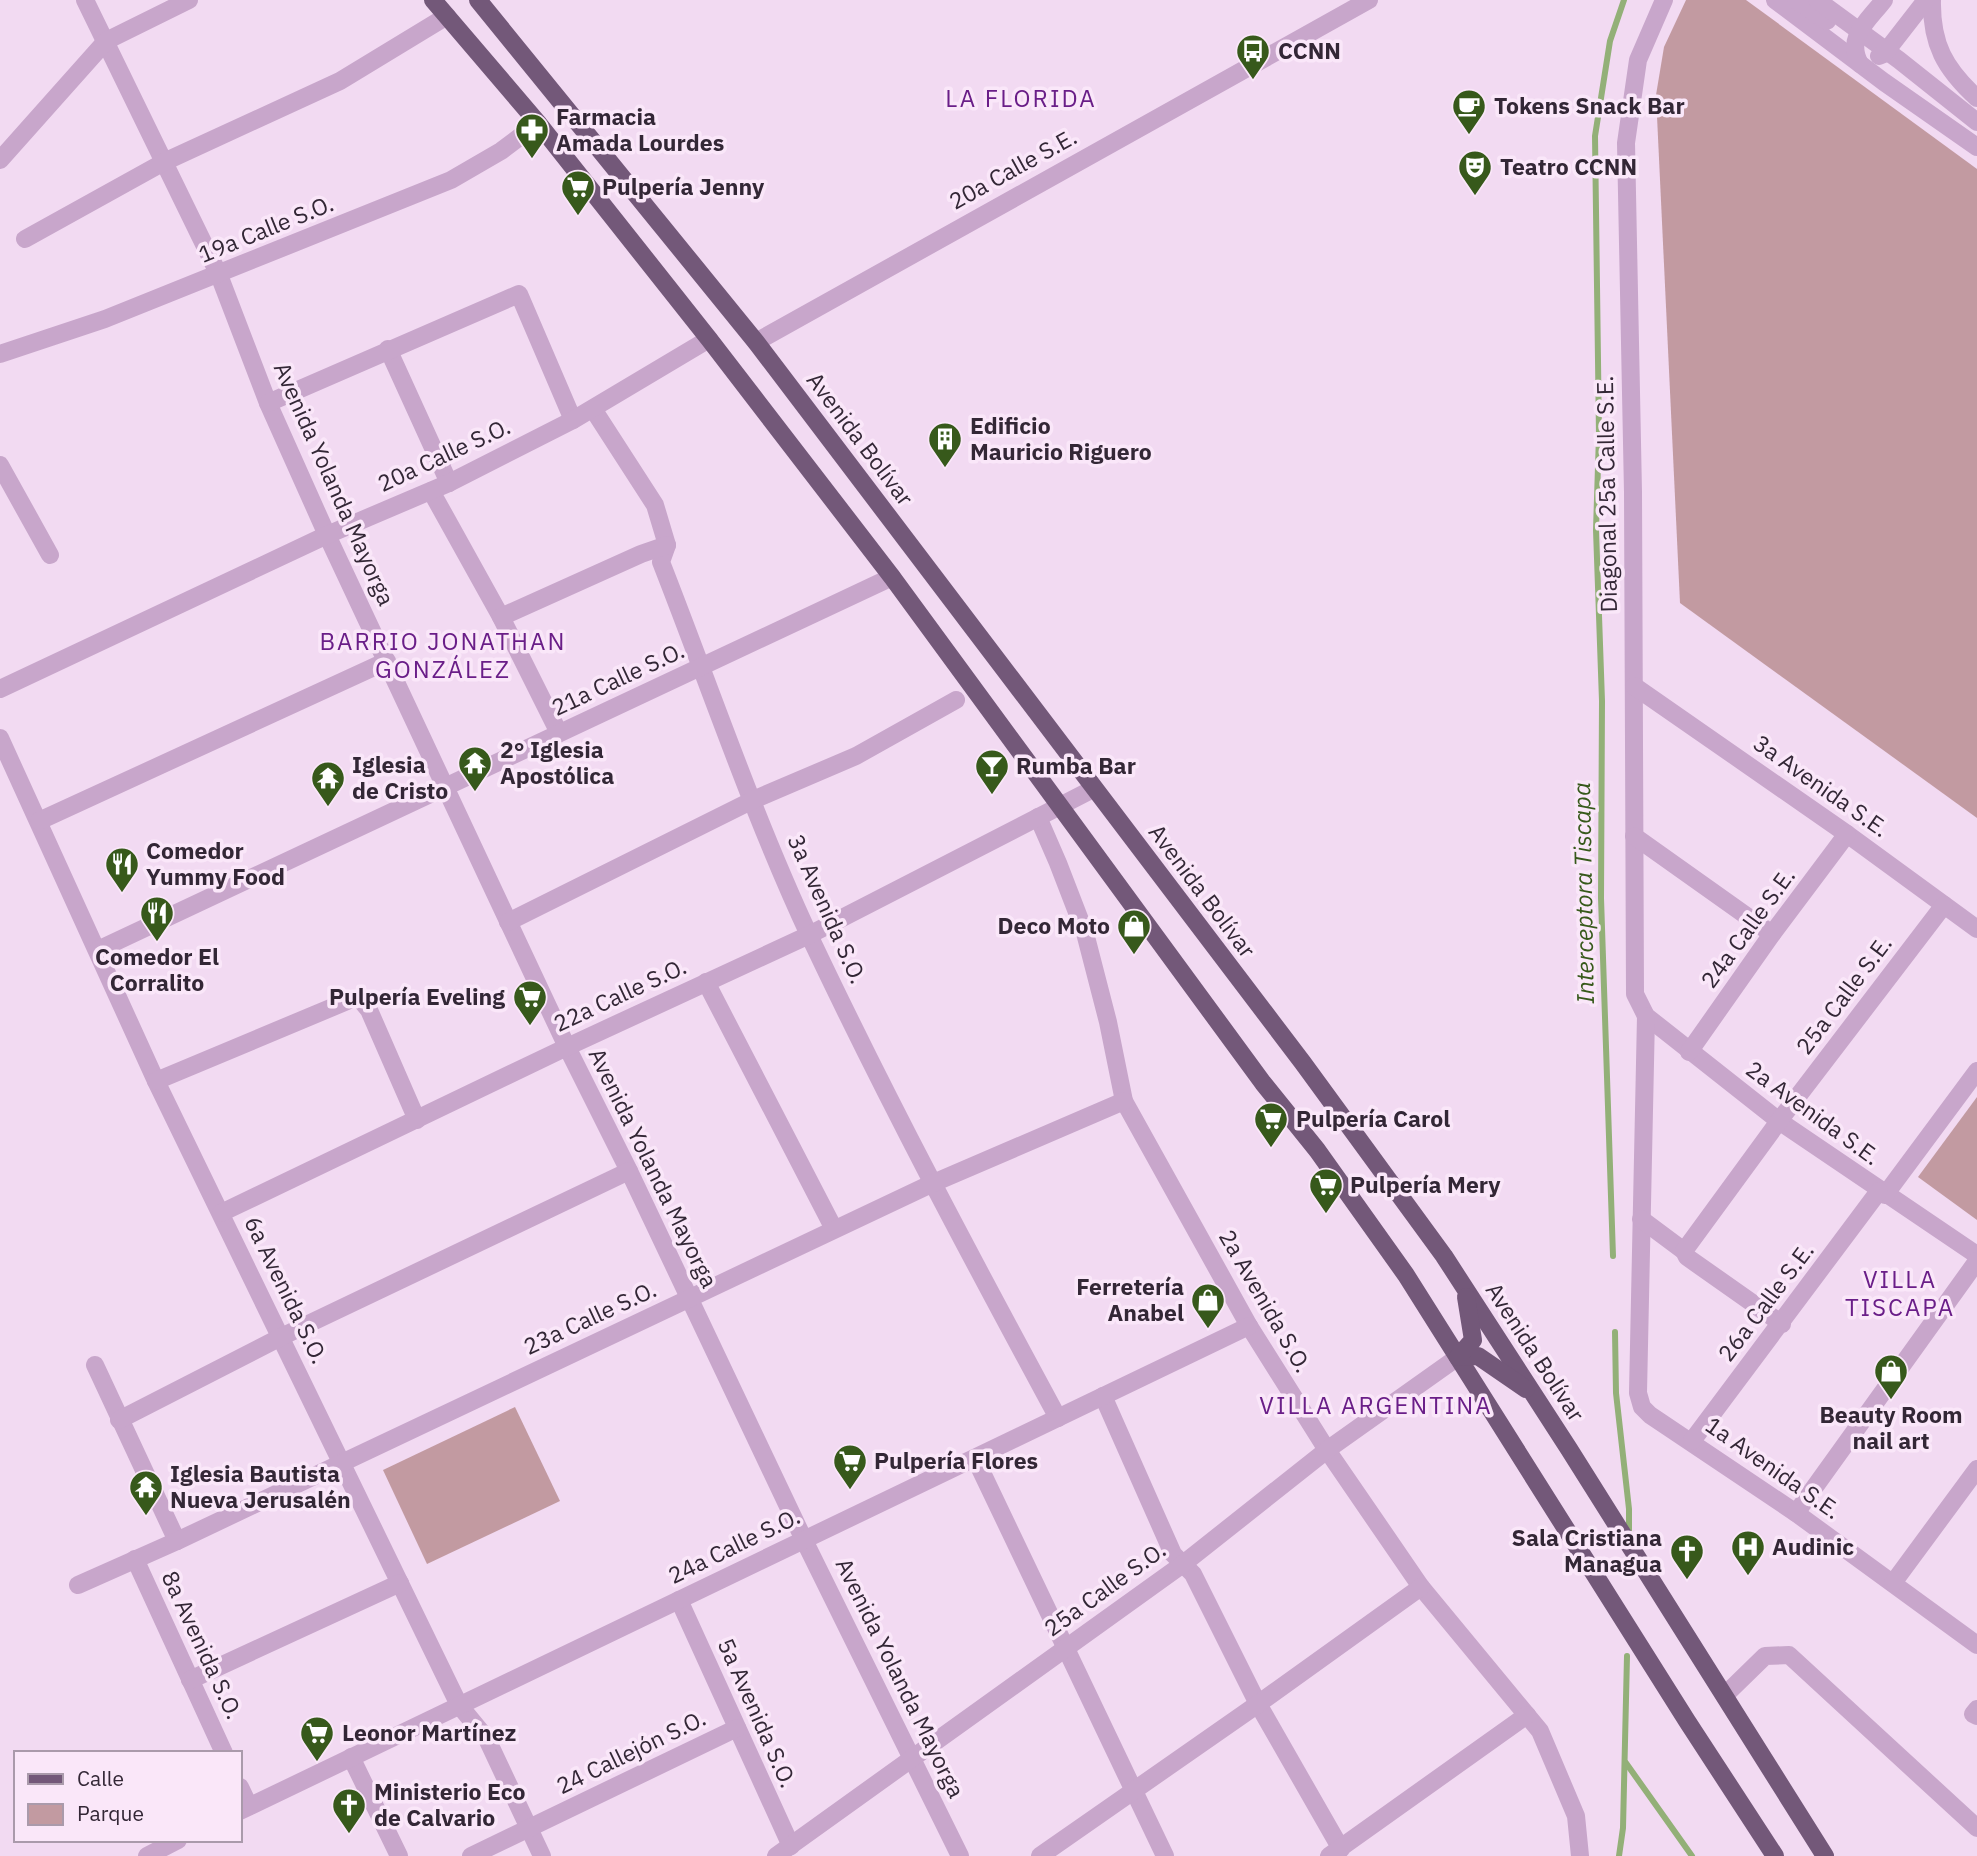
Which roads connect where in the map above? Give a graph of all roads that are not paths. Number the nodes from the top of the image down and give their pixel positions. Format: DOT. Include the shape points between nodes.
graph roads {
  1 [pos="85,0"];
  2 [pos="189,0"];
  3 [pos="433,0"];
  4 [pos="478,0"];
  5 [pos="1369,0"];
  6 [pos="1664,0"];
  7 [pos="1775,0"];
  8 [pos="1796,0"];
  9 [pos="1817,0"];
  10 [pos="1884,0"];
  11 [pos="1926,0"];
  12 [pos="1932,0"];
  13 [pos="447,16"];
  14 [pos="1858,35"];
  15 [pos="106,41"];
  16 [pos="1886,50"];
  17 [pos="1860,64"];
  18 [pos="1977,98"];
  19 [pos="1977,122"];
  20 [pos="538,123"];
  21 [pos="1977,147"];
  22 [pos="0,160"];
  23 [pos="164,162"];
  24 [pos="25,239"];
  25 [pos="219,275"];
  26 [pos="709,339"];
  27 [pos="757,342"];
  28 [pos="388,349"];
  29 [pos="0,354"];
  30 [pos="268,403"];
  31 [pos="593,409"];
  32 [pos="573,420"];
  33 [pos="0,465"];
  34 [pos="449,483"];
  35 [pos="431,491"];
  36 [pos="327,535"];
  37 [pos="667,545"];
  38 [pos="50,555"];
  39 [pos="892,577"];
  40 [pos="501,617"];
  41 [pos="387,660"];
  42 [pos="702,666"];
  43 [pos="1634,686"];
  44 [pos="0,688"];
  45 [pos="956,700"];
  46 [pos="559,733"];
  47 [pos="0,738"];
  48 [pos="445,787"];
  49 [pos="1093,789"];
  50 [pos="753,800"];
  51 [pos="1058,806"];
  52 [pos="1038,817"];
  53 [pos="39,821"];
  54 [pos="1847,834"];
  55 [pos="1634,836"];
  56 [pos="1944,905"];
  57 [pos="508,922"];
  58 [pos="1977,929"];
  59 [pos="1772,934"];
  60 [pos="809,935"];
  61 [pos="98,950"];
  62 [pos="706,982"];
  63 [pos="1635,994"];
  64 [pos="1646,1016"];
  65 [pos="567,1047"];
  66 [pos="1689,1052"];
  67 [pos="1977,1071"];
  68 [pos="156,1081"];
  69 [pos="1124,1101"];
  70 [pos="417,1120"];
  71 [pos="1779,1121"];
  72 [pos="629,1171"];
  73 [pos="931,1184"];
  74 [pos="1882,1193"];
  75 [pos="221,1213"];
  76 [pos="1641,1219"];
  77 [pos="834,1229"];
  78 [pos="1684,1251"];
  79 [pos="1977,1258"];
  80 [pos="1463,1284"];
  81 [pos="690,1298"];
  82 [pos="1782,1324"];
  83 [pos="1249,1326"];
  84 [pos="281,1337"];
  85 [pos="1458,1357"];
  86 [pos="95,1365"];
  87 [pos="1535,1395"];
  88 [pos="1103,1396"];
  89 [pos="1058,1418"];
  90 [pos="119,1420"];
  91 [pos="1692,1441"];
  92 [pos="1327,1450"];
  93 [pos="975,1458"];
  94 [pos="341,1462"];
  95 [pos="1977,1469"];
  96 [pos="1796,1513"];
  97 [pos="804,1540"];
  98 [pos="177,1541"];
  99 [pos="135,1559"];
  100 [pos="1183,1564"];
  101 [pos="400,1583"];
  102 [pos="1893,1583"];
  103 [pos="78,1585"];
  104 [pos="1422,1587"];
  105 [pos="679,1600"];
  106 [pos="1977,1645"];
  107 [pos="1066,1648"];
  108 [pos="190,1680"];
  109 [pos="1725,1695"];
  110 [pos="1258,1704"];
  111 [pos="459,1705"];
  112 [pos="1977,1709"];
  113 [pos="1527,1715"];
  114 [pos="1977,1716"];
  115 [pos="737,1728"];
  116 [pos="223,1751"];
  117 [pos="351,1757"];
  118 [pos="912,1759"];
  119 [pos="1133,1790"];
  120 [pos="244,1808"];
  121 [pos="529,1828"];
  122 [pos="1977,1828"];
  123 [pos="174,1842"];
  124 [pos="783,1851"];
  125 [pos="1335,1853"];
  126 [pos="147,1856"];
  127 [pos="399,1856"];
  128 [pos="471,1856"];
  129 [pos="542,1856"];
  130 [pos="960,1856"];
  131 [pos="1040,1856"];
  132 [pos="1165,1856"];
  133 [pos="1580,1856"];
  134 [pos="1775,1856"];
  135 [pos="1825,1856"];
  1 -- 15 [label="street, Avenida Yolanda Mayorga"];
  2 -- 15 [label="street"];
  3 -- 13 [label="main road"];
  4 -- 27 [label="main road, Avenida Bolívar"];
  5 -- 27 [label="street, 20a Calle S.E."];
  6 -- 43 [label="street, Diagonal 25a Calle S.E." via="1637,60 1626,144"];
  7 -- 17 [label="street"];
  8 -- 14 [label="street"];
  9 -- 14 [label="street"];
  10 -- 14 [label="street"];
  11 -- 16 [label="street"];
  12 -- 18 [label="street" via="1934,33 1944,60"];
  13 -- 20 [label="main road"];
  13 -- 23 [label="street" via="340,81"];
  14 -- 16 [label="street"];
  14 -- 17 [label="street" via="1854,51"];
  15 -- 22 [label="street"];
  15 -- 23 [label="street, Avenida Yolanda Mayorga"];
  16 -- 19 [label="street"];
  17 -- 21 [label="street"];
  20 -- 25 [label="street, 19a Calle S.O." via="451,180"];
  20 -- 26 [label="main road"];
  23 -- 24 [label="street"];
  23 -- 25 [label="street, Avenida Yolanda Mayorga"];
  25 -- 29 [label="street, 19a Calle S.O."];
  25 -- 30 [label="street, Avenida Yolanda Mayorga"];
  26 -- 31 [label="street, 20a Calle S.O."];
  26 -- 39 [label="main road"];
  27 -- 49 [label="main road, Avenida Bolívar"];
  28 -- 30 [label="street"];
  28 -- 32 [label="street" via="519,294"];
  28 -- 34 [label="street"];
  30 -- 36 [label="street, Avenida Yolanda Mayorga"];
  31 -- 32 [label="street, 20a Calle S.O."];
  31 -- 37 [label="street, 3a Avenida S.O." via="655,505"];
  32 -- 34 [label="street, 20a Calle S.O."];
  33 -- 38 [label="street"];
  34 -- 35 [label="street, 20a Calle S.O."];
  35 -- 36 [label="street, 20a Calle S.O."];
  35 -- 40 [label="street"];
  36 -- 41 [label="street, Avenida Yolanda Mayorga"];
  36 -- 44 [label="street, 20a Calle S.O."];
  37 -- 40 [label="street"];
  37 -- 42 [label="street, 3a Avenida S.O." via="661,562"];
  39 -- 42 [label="street, 21a Calle S.O."];
  39 -- 51 [label="main road"];
  40 -- 46 [label="street"];
  41 -- 48 [label="street, Avenida Yolanda Mayorga"];
  41 -- 53 [label="street"];
  42 -- 46 [label="street, 21a Calle S.O."];
  42 -- 50 [label="street, 3a Avenida S.O."];
  43 -- 54 [label="street, 3a Avenida S.E."];
  43 -- 55 [label="street, Diagonal 25a Calle S.E."];
  45 -- 50 [label="street" via="856,755"];
  46 -- 48 [label="street, 21a Calle S.O."];
  47 -- 53 [label="street, 6a Avenida S.O."];
  48 -- 57 [label="street, Avenida Yolanda Mayorga"];
  48 -- 61 [label="street, 21a Calle S.O."];
  49 -- 51 [label="street"];
  49 -- 80 [label="main road, Avenida Bolívar" via="1303,1063"];
  50 -- 57 [label="street"];
  50 -- 60 [label="street, 3a Avenida S.O."];
  51 -- 52 [label="street"];
  51 -- 85 [label="main road" via="1317,1150"];
  52 -- 60 [label="street, 22a Calle S.O."];
  52 -- 69 [label="street, 2a Avenida S.O." via="1085,933"];
  53 -- 61 [label="street, 6a Avenida S.O."];
  54 -- 56 [label="street, 3a Avenida S.E."];
  54 -- 59 [label="street, 24a Calle S.E."];
  55 -- 59 [label="street"];
  55 -- 63 [label="street, Diagonal 25a Calle S.E."];
  56 -- 58 [label="street, 3a Avenida S.E."];
  56 -- 71 [label="street, 25a Calle S.E."];
  57 -- 65 [label="street, Avenida Yolanda Mayorga"];
  59 -- 66 [label="street, 24a Calle S.E."];
  60 -- 62 [label="street, 22a Calle S.O."];
  60 -- 73 [label="street, 3a Avenida S.O."];
  61 -- 68 [label="street, 6a Avenida S.O."];
  62 -- 65 [label="street, 22a Calle S.O."];
  62 -- 77 [label="street"];
  63 -- 64 [label="street, 2a Avenida S.E."];
  64 -- 66 [label="street, 2a Avenida S.E."];
  64 -- 76 [label="street"];
  65 -- 70 [label="street, 22a Calle S.O."];
  65 -- 72 [label="street, Avenida Yolanda Mayorga"];
  66 -- 71 [label="street, 2a Avenida S.E."];
  67 -- 74 [label="street, 26a Calle S.E."];
  68 -- 70 [label="street" via="360,999"];
  68 -- 75 [label="street, 6a Avenida S.O."];
  69 -- 73 [label="street, 23a Calle S.O."];
  69 -- 83 [label="street, 2a Avenida S.O."];
  70 -- 75 [label="street, 22a Calle S.O."];
  71 -- 74 [label="street, 2a Avenida S.E."];
  71 -- 78 [label="street, 25a Calle S.E."];
  72 -- 81 [label="street, Avenida Yolanda Mayorga"];
  72 -- 84 [label="street"];
  73 -- 77 [label="street, 23a Calle S.O."];
  73 -- 89 [label="street, 3a Avenida S.O."];
  74 -- 79 [label="street, 2a Avenida S.E."];
  74 -- 82 [label="street, 26a Calle S.E."];
  75 -- 84 [label="street, 6a Avenida S.O."];
  76 -- 78 [label="street"];
  76 -- 91 [label="street, 1a Avenida S.E." via="1637,1392 1650,1415"];
  77 -- 81 [label="street, 23a Calle S.O."];
  78 -- 82 [label="street"];
  79 -- 96 [label="street"];
  80 -- 85 [label="main road" via="1473,1340"];
  80 -- 87 [label="main road, Avenida Bolívar"];
  81 -- 94 [label="street, 23a Calle S.O."];
  81 -- 97 [label="street, Avenida Yolanda Mayorga"];
  82 -- 91 [label="street, 26a Calle S.E."];
  83 -- 88 [label="street, 24a Calle S.O."];
  83 -- 92 [label="street, 2a Avenida S.O."];
  84 -- 90 [label="street"];
  84 -- 94 [label="street, 6a Avenida S.O."];
  85 -- 87 [label="main road" via="1478,1356"];
  85 -- 92 [label="street, 25a Calle S.O."];
  85 -- 134 [label="main road"];
  86 -- 90 [label="street"];
  87 -- 109 [label="main road, Avenida Bolívar"];
  88 -- 89 [label="street, 24a Calle S.O."];
  88 -- 100 [label="street" via="1173,1554"];
  89 -- 93 [label="street, 24a Calle S.O."];
  90 -- 98 [label="street"];
  91 -- 96 [label="street, 1a Avenida S.E."];
  92 -- 100 [label="street, 25a Calle S.O."];
  92 -- 104 [label="street, 2a Avenida S.O."];
  93 -- 97 [label="street, 24a Calle S.O."];
  93 -- 107 [label="street"];
  94 -- 98 [label="street, 23a Calle S.O."];
  94 -- 101 [label="street, 6a Avenida S.O."];
  95 -- 102 [label="street"];
  96 -- 102 [label="street, 1a Avenida S.E."];
  97 -- 105 [label="street, 24a Calle S.O."];
  97 -- 118 [label="street, Avenida Yolanda Mayorga"];
  98 -- 99 [label="street, 23a Calle S.O."];
  99 -- 103 [label="street, 23a Calle S.O."];
  99 -- 108 [label="street, 8a Avenida S.O."];
  100 -- 107 [label="street, 25a Calle S.O."];
  100 -- 110 [label="street" via="1193,1574"];
  101 -- 108 [label="street"];
  101 -- 111 [label="street, 6a Avenida S.O."];
  102 -- 106 [label="street, 1a Avenida S.E."];
  104 -- 110 [label="street"];
  104 -- 113 [label="street, 2a Avenida S.O."];
  105 -- 111 [label="street, 24a Calle S.O."];
  105 -- 115 [label="street, 5a Avenida S.O."];
  107 -- 118 [label="street, 25a Calle S.O."];
  107 -- 119 [label="street"];
  108 -- 116 [label="street, 8a Avenida S.O."];
  109 -- 122 [label="street" via="1765,1656 1789,1655"];
  109 -- 135 [label="main road, Avenida Bolívar"];
  110 -- 119 [label="street"];
  110 -- 125 [label="street"];
  111 -- 117 [label="street, 24a Calle S.O."];
  111 -- 121 [label="street, 6a Avenida S.O." via="487,1739"];
  112 -- 114 [label="street" via="1973,1714"];
  113 -- 125 [label="street"];
  113 -- 133 [label="street, 2a Avenida S.O." via="1540,1731 1576,1816"];
  115 -- 121 [label="street, 24 Callejón S.O."];
  115 -- 124 [label="street, 5a Avenida S.O."];
  117 -- 120 [label="street, 24a Calle S.O."];
  117 -- 127 [label="street"];
  118 -- 124 [label="street, 25a Calle S.O."];
  118 -- 130 [label="street, Avenida Yolanda Mayorga"];
  119 -- 131 [label="street"];
  119 -- 132 [label="street"];
  121 -- 128 [label="street, 24 Callejón S.O."];
  121 -- 129 [label="street, 6a Avenida S.O."];
  123 -- 126 [label="street"];
}
